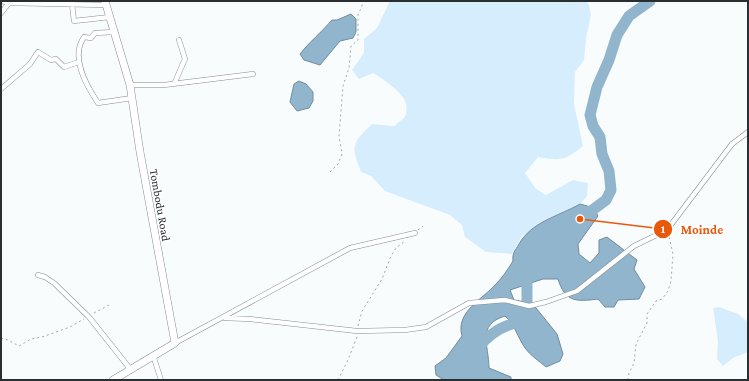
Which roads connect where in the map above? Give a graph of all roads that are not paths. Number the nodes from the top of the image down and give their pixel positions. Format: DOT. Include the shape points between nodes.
graph roads {
  1 [pos="2,1"];
  2 [pos="9,3"];
  3 [pos="106,3"];
  4 [pos="72,4"];
  5 [pos="1,13"];
  6 [pos="110,17"];
  7 [pos="114,32"];
  8 [pos="179,40"];
  9 [pos="79,62"];
  10 [pos="254,74"];
  11 [pos="175,82"];
  12 [pos="130,85"];
  13 [pos="1,88"];
  14 [pos="132,98"];
  15 [pos="748,132"];
  16 [pos="415,233"];
  17 [pos="38,275"];
  18 [pos="225,318"];
  19 [pos="175,343"];
  20 [pos="153,355"];
  21 [pos="131,370"];
  22 [pos="113,380"];
  23 [pos="161,380"];
  1 -- 2 [label="street"];
  2 -- 4 [label="street"];
  2 -- 5 [label="street"];
  3 -- 4 [label="street"];
  3 -- 6 [label="main road, Tombodu Road"];
  4 -- 6 [label="street" via="74,21"];
  6 -- 7 [label="main road, Tombodu Road"];
  7 -- 9 [label="street" via="95,33 91,38 84,37 78,50"];
  7 -- 12 [label="main road, Tombodu Road"];
  8 -- 11 [label="street" via="185,59"];
  9 -- 13 [label="street" via="64,67 56,59 51,60 38,52 30,64"];
  9 -- 14 [label="street" via="90,91 98,103"];
  10 -- 11 [label="street"];
  11 -- 12 [label="street"];
  12 -- 14 [label="main road, Tombodu Road"];
  14 -- 19 [label="main road, Tombodu Road"];
  15 -- 18 [label="street" via="732,144 667,230 634,246 577,291 529,306 505,300 469,303 426,327 405,330 357,331"];
  16 -- 18 [label="street" via="350,248"];
  17 -- 21 [label="street" via="54,283 89,317"];
  18 -- 19 [label="street"];
  19 -- 20 [label="main road"];
  20 -- 21 [label="main road"];
  20 -- 23 [label="street"];
  21 -- 22 [label="main road"];
}
